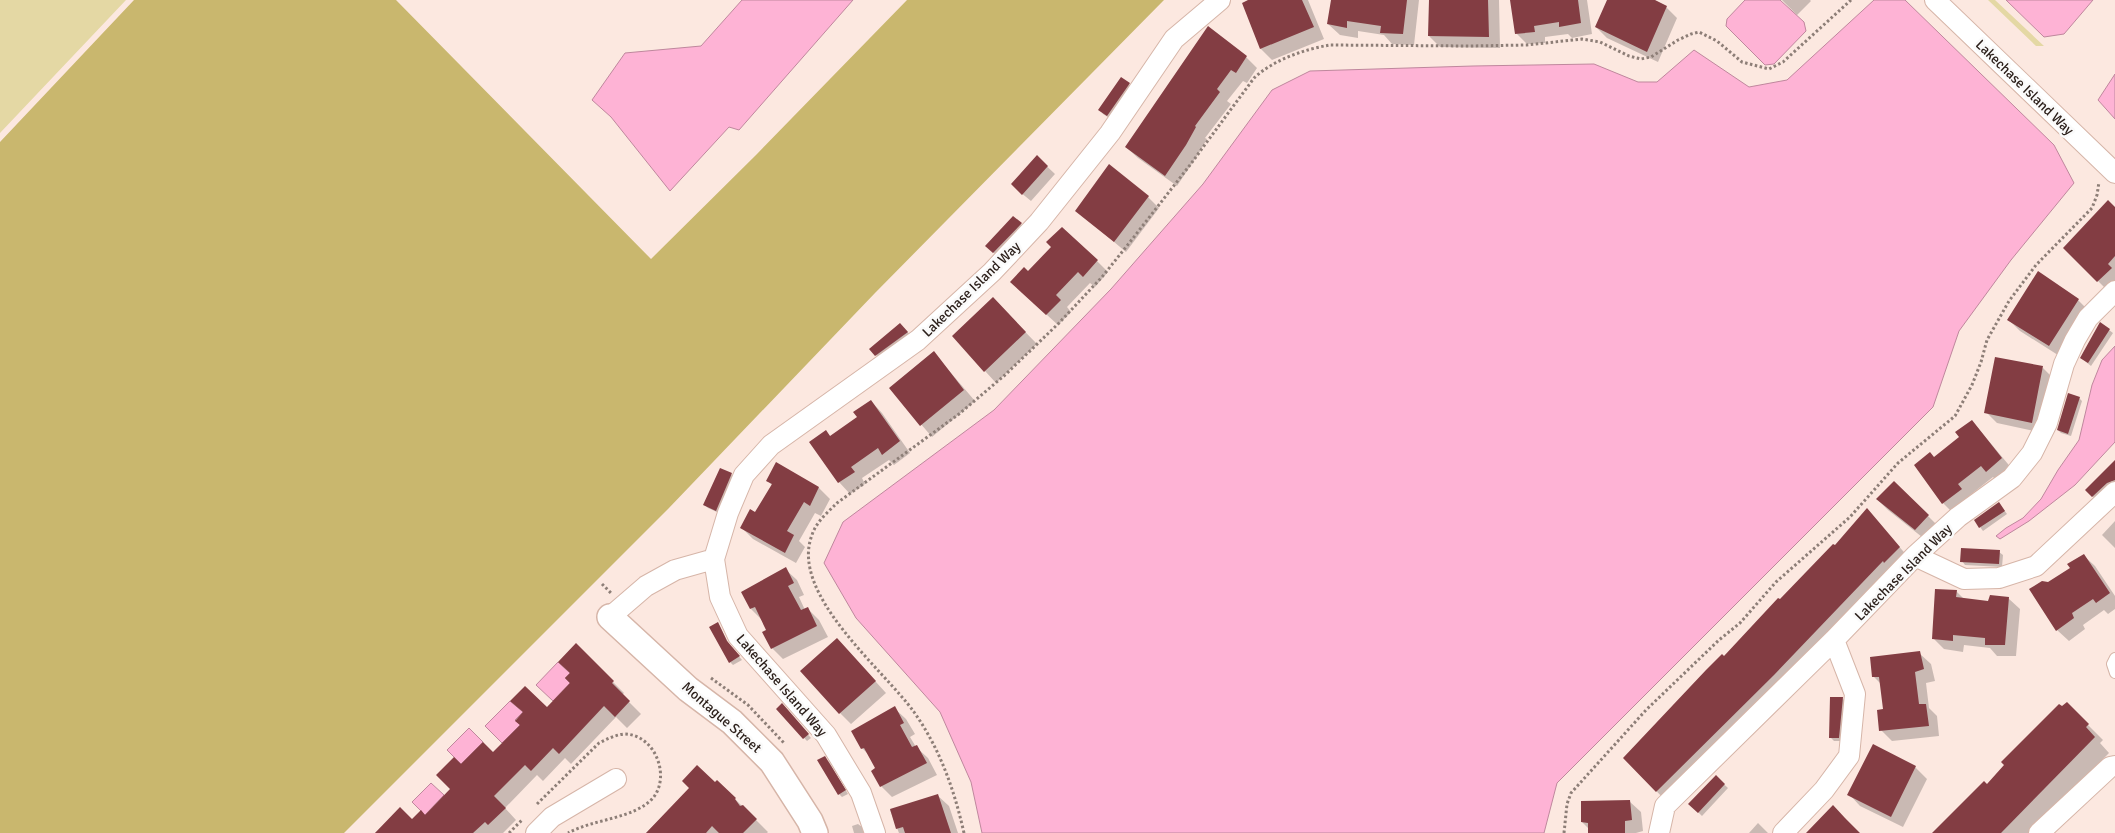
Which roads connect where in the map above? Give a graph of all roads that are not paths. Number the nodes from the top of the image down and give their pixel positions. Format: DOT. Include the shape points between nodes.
graph roads {
  1 [pos="1220,0"];
  2 [pos="1935,0"];
  3 [pos="2109,167"];
  4 [pos="2115,291"];
  5 [pos="2115,492"];
  6 [pos="1914,556"];
  7 [pos="714,559"];
  8 [pos="610,616"];
  9 [pos="1834,640"];
  10 [pos="2115,658"];
  11 [pos="2115,674"];
  12 [pos="2115,766"];
  13 [pos="616,779"];
  14 [pos="536,833"];
  15 [pos="815,833"];
  16 [pos="874,833"];
  17 [pos="1659,833"];
  18 [pos="1782,833"];
  19 [pos="2040,833"];
  1 -- 7 [label="street, Lakechase Island Way" via="1174,39 1110,134 1039,222 992,272 918,340 771,444 744,475"];
  2 -- 3 [label="street, Lakechase Island Way"];
  4 -- 6 [label="street, Lakechase Island Way" via="2088,318 2075,340 2064,364 2047,423 2032,453 2012,478 1958,517"];
  5 -- 6 [label="street" via="2036,566 1999,578 1964,579"];
  6 -- 9 [label="street, Lakechase Island Way"];
  7 -- 8 [label="street" via="675,570 646,586"];
  7 -- 16 [label="street, Lakechase Island Way" via="720,597 738,636 826,735 861,793"];
  8 -- 15 [label="street, Montague Street" via="688,689 732,722 772,762"];
  9 -- 17 [label="street, Lakechase Island Way" via="1666,806"];
  9 -- 18 [label="street" via="1855,694 1849,756 1824,790"];
  10 -- 11 [label="lane" via="2112,664"];
  12 -- 19 [label="street" via="2110,767"];
  13 -- 14 [label="street" via="552,817"];
}
